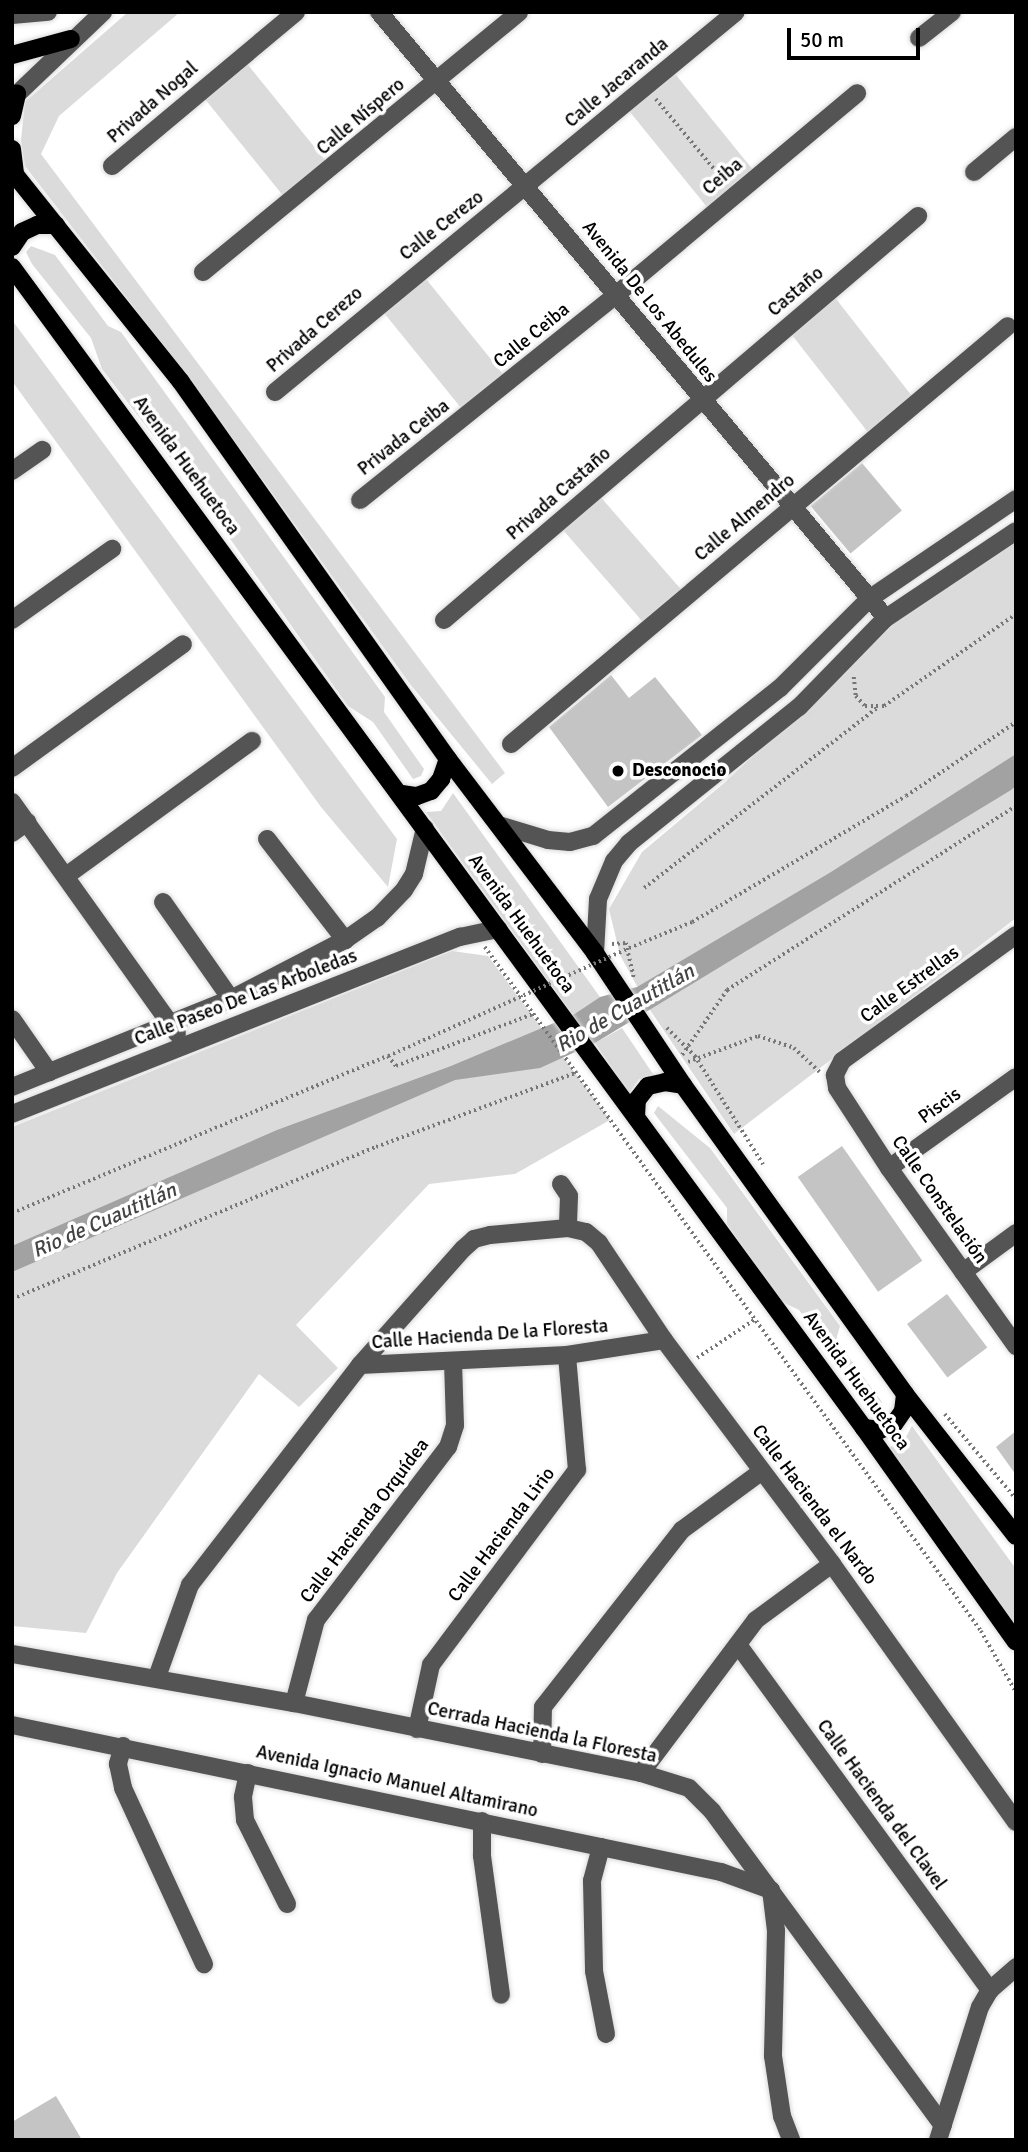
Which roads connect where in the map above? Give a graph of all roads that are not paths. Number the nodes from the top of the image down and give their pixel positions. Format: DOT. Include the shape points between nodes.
graph roads {
  1 [pos="48,12"];
  2 [pos="103,12"];
  3 [pos="296,12"];
  4 [pos="379,12"];
  5 [pos="519,12"];
  6 [pos="736,12"];
  7 [pos="952,12"];
  8 [pos="12,15"];
  9 [pos="919,38"];
  10 [pos="71,39"];
  11 [pos="12,55"];
  12 [pos="437,80"];
  13 [pos="856,93"];
  14 [pos="15,96"];
  15 [pos="12,116"];
  16 [pos="1016,137"];
  17 [pos="12,149"];
  18 [pos="112,166"];
  19 [pos="13,172"];
  20 [pos="974,172"];
  21 [pos="526,186"];
  22 [pos="918,216"];
  23 [pos="57,225"];
  24 [pos="12,247"];
  25 [pos="12,267"];
  26 [pos="202,272"];
  27 [pos="617,294"];
  28 [pos="383,299"];
  29 [pos="1008,326"];
  30 [pos="275,392"];
  31 [pos="701,401"];
  32 [pos="474,410"];
  33 [pos="42,450"];
  34 [pos="12,471"];
  35 [pos="1016,499"];
  36 [pos="360,500"];
  37 [pos="790,507"];
  38 [pos="1016,531"];
  39 [pos="112,549"];
  40 [pos="869,599"];
  41 [pos="886,618"];
  42 [pos="12,620"];
  43 [pos="444,620"];
  44 [pos="183,645"];
  45 [pos="780,688"];
  46 [pos="799,707"];
  47 [pos="252,741"];
  48 [pos="511,744"];
  49 [pos="448,758"];
  50 [pos="12,768"];
  51 [pos="402,794"];
  52 [pos="12,802"];
  53 [pos="27,822"];
  54 [pos="499,825"];
  55 [pos="425,828"];
  56 [pos="12,834"];
  57 [pos="267,839"];
  58 [pos="66,876"];
  59 [pos="163,902"];
  60 [pos="498,929"];
  61 [pos="1016,935"];
  62 [pos="345,940"];
  63 [pos="594,953"];
  64 [pos="231,999"];
  65 [pos="12,1019"];
  66 [pos="171,1024"];
  67 [pos="185,1043"];
  68 [pos="49,1072"];
  69 [pos="677,1075"];
  70 [pos="1016,1077"];
  71 [pos="836,1081"];
  72 [pos="12,1087"];
  73 [pos="12,1114"];
  74 [pos="636,1117"];
  75 [pos="889,1168"];
  76 [pos="561,1184"];
  77 [pos="568,1228"];
  78 [pos="1016,1233"];
  79 [pos="963,1272"];
  80 [pos="664,1340"];
  81 [pos="1016,1346"];
  82 [pos="567,1355"];
  83 [pos="453,1362"];
  84 [pos="360,1365"];
  85 [pos="905,1394"];
  86 [pos="864,1428"];
  87 [pos="762,1471"];
  88 [pos="1008,1515"];
  89 [pos="1016,1536"];
  90 [pos="832,1564"];
  91 [pos="1016,1643"];
  92 [pos="739,1646"];
  93 [pos="12,1654"];
  94 [pos="157,1677"];
  95 [pos="294,1703"];
  96 [pos="12,1725"];
  97 [pos="417,1729"];
  98 [pos="123,1746"];
  99 [pos="541,1754"];
  100 [pos="248,1773"];
  101 [pos="641,1773"];
  102 [pos="482,1821"];
  103 [pos="1016,1822"];
  104 [pos="601,1847"];
  105 [pos="771,1890"];
  106 [pos="287,1904"];
  107 [pos="204,1964"];
  108 [pos="1016,1967"];
  109 [pos="990,1990"];
  110 [pos="501,1995"];
  111 [pos="606,2034"];
  112 [pos="941,2132"];
  113 [pos="791,2140"];
  1 -- 8 [label="street"];
  2 -- 10 [label="street"];
  3 -- 18 [label="street, Privada Nogal"];
  4 -- 12 [label="street, Avenida De Los Abedules"];
  5 -- 12 [label="street, Calle Níspero"];
  6 -- 21 [label="street, Calle Jacaranda"];
  7 -- 9 [label="street"];
  10 -- 11 [label="main road"];
  10 -- 14 [label="street"];
  12 -- 21 [label="street, Avenida De Los Abedules"];
  12 -- 26 [label="street, Calle Níspero" via="313,186"];
  13 -- 27 [label="street, Ceiba"];
  14 -- 15 [label="main road"];
  16 -- 20 [label="street"];
  17 -- 19 [label="main road"];
  19 -- 23 [label="main road, Avenida Huehuetoca"];
  21 -- 27 [label="street, Avenida De Los Abedules"];
  21 -- 28 [label="street, Calle Cerezo"];
  22 -- 31 [label="street, Castaño"];
  23 -- 24 [label="main road" via="37,225 22,232"];
  23 -- 49 [label="main road, Avenida Huehuetoca" via="181,382"];
  25 -- 51 [label="main road, Avenida Huehuetoca"];
  27 -- 31 [label="street, Avenida De Los Abedules"];
  27 -- 32 [label="street, Calle Ceiba"];
  28 -- 30 [label="street, Privada Cerezo"];
  29 -- 37 [label="street, Calle Almendro"];
  31 -- 37 [label="street, Avenida De Los Abedules"];
  31 -- 43 [label="street, Privada Castaño"];
  32 -- 36 [label="street, Privada Ceiba"];
  33 -- 34 [label="street"];
  35 -- 40 [label="street"];
  37 -- 40 [label="street, Avenida De Los Abedules"];
  37 -- 48 [label="street, Calle Almendro"];
  38 -- 41 [label="street"];
  39 -- 42 [label="street"];
  40 -- 41 [label="street, Avenida De Los Abedules"];
  40 -- 45 [label="street"];
  41 -- 46 [label="street"];
  44 -- 50 [label="street"];
  45 -- 46 [label="street"];
  45 -- 54 [label="street" via="593,836 570,842 548,840"];
  46 -- 63 [label="street" via="623,850 598,899"];
  47 -- 58 [label="street"];
  49 -- 51 [label="main road" via="431,791 417,796"];
  49 -- 54 [label="main road, Avenida Huehuetoca"];
  51 -- 55 [label="main road, Avenida Huehuetoca"];
  52 -- 53 [label="street"];
  53 -- 56 [label="street"];
  53 -- 58 [label="street"];
  54 -- 63 [label="main road, Avenida Huehuetoca"];
  55 -- 60 [label="main road, Avenida Huehuetoca"];
  55 -- 62 [label="street, Calle Paseo De Las Arboledas" via="414,874 404,890 377,918"];
  57 -- 62 [label="street"];
  58 -- 66 [label="street"];
  59 -- 64 [label="street"];
  60 -- 67 [label="street, Calle Paseo De Las Arboledas"];
  60 -- 74 [label="main road, Avenida Huehuetoca"];
  61 -- 71 [label="street, Calle Estrellas" via="842,1061"];
  62 -- 64 [label="street, Calle Paseo De Las Arboledas"];
  63 -- 69 [label="main road, Avenida Huehuetoca" via="625,980 651,1019"];
  64 -- 66 [label="street, Calle Paseo De Las Arboledas"];
  65 -- 68 [label="street"];
  66 -- 67 [label="street"];
  66 -- 68 [label="street, Calle Paseo De Las Arboledas"];
  67 -- 73 [label="street, Calle Paseo De Las Arboledas"];
  68 -- 72 [label="street, Calle Paseo De Las Arboledas"];
  69 -- 74 [label="main road" via="648,1086 637,1100"];
  69 -- 85 [label="main road, Avenida Huehuetoca"];
  70 -- 75 [label="street, Piscis"];
  71 -- 75 [label="street, Calle Constelación"];
  74 -- 86 [label="main road, Avenida Huehuetoca"];
  75 -- 79 [label="street, Calle Constelación"];
  76 -- 77 [label="street" via="569,1196"];
  77 -- 80 [label="street, Calle Hacienda el Nardo" via="586,1232 599,1243"];
  77 -- 84 [label="street" via="474,1239"];
  78 -- 79 [label="street"];
  79 -- 81 [label="street, Calle Constelación"];
  80 -- 82 [label="street, Calle Hacienda De la Floresta"];
  80 -- 87 [label="street, Calle Hacienda el Nardo"];
  82 -- 83 [label="street, Calle Hacienda De la Floresta"];
  82 -- 97 [label="street, Calle Hacienda Lirio" via="577,1469 431,1665"];
  83 -- 84 [label="street, Calle Hacienda De la Floresta"];
  83 -- 95 [label="street, Calle Hacienda Orquídea" via="455,1425 448,1447 316,1620"];
  84 -- 94 [label="street" via="190,1585"];
  85 -- 86 [label="main road" via="894,1424 880,1430"];
  85 -- 88 [label="main road, Avenida Huehuetoca"];
  86 -- 91 [label="main road, Avenida Huehuetoca"];
  87 -- 90 [label="street, Calle Hacienda el Nardo"];
  87 -- 99 [label="street" via="682,1530 543,1707"];
  88 -- 89 [label="main road, Avenida Huehuetoca"];
  90 -- 92 [label="street" via="756,1620"];
  90 -- 103 [label="street, Calle Hacienda el Nardo"];
  92 -- 101 [label="street"];
  92 -- 109 [label="street, Calle Hacienda del Clavel"];
  93 -- 94 [label="street, Cerrada Hacienda la Floresta"];
  94 -- 95 [label="street, Cerrada Hacienda la Floresta"];
  95 -- 97 [label="street, Cerrada Hacienda la Floresta"];
  96 -- 98 [label="street, Avenida Ignacio Manuel Altamirano"];
  97 -- 99 [label="street, Cerrada Hacienda la Floresta"];
  98 -- 100 [label="street, Avenida Ignacio Manuel Altamirano"];
  98 -- 107 [label="street" via="118,1764 123,1788"];
  99 -- 101 [label="street, Cerrada Hacienda la Floresta"];
  100 -- 102 [label="street, Avenida Ignacio Manuel Altamirano"];
  100 -- 106 [label="street" via="245,1820"];
  101 -- 105 [label="street, Cerrada Hacienda la Floresta" via="690,1788"];
  102 -- 104 [label="street, Avenida Ignacio Manuel Altamirano"];
  102 -- 110 [label="street" via="482,1856"];
  104 -- 105 [label="street, Avenida Ignacio Manuel Altamirano" via="721,1872"];
  104 -- 111 [label="street" via="592,1881 594,1971"];
  105 -- 112 [label="street, Cerrada Hacienda la Floresta"];
  105 -- 113 [label="street" via="776,1931 773,2056 782,2116"];
  108 -- 109 [label="street"];
  109 -- 112 [label="street"];
}
